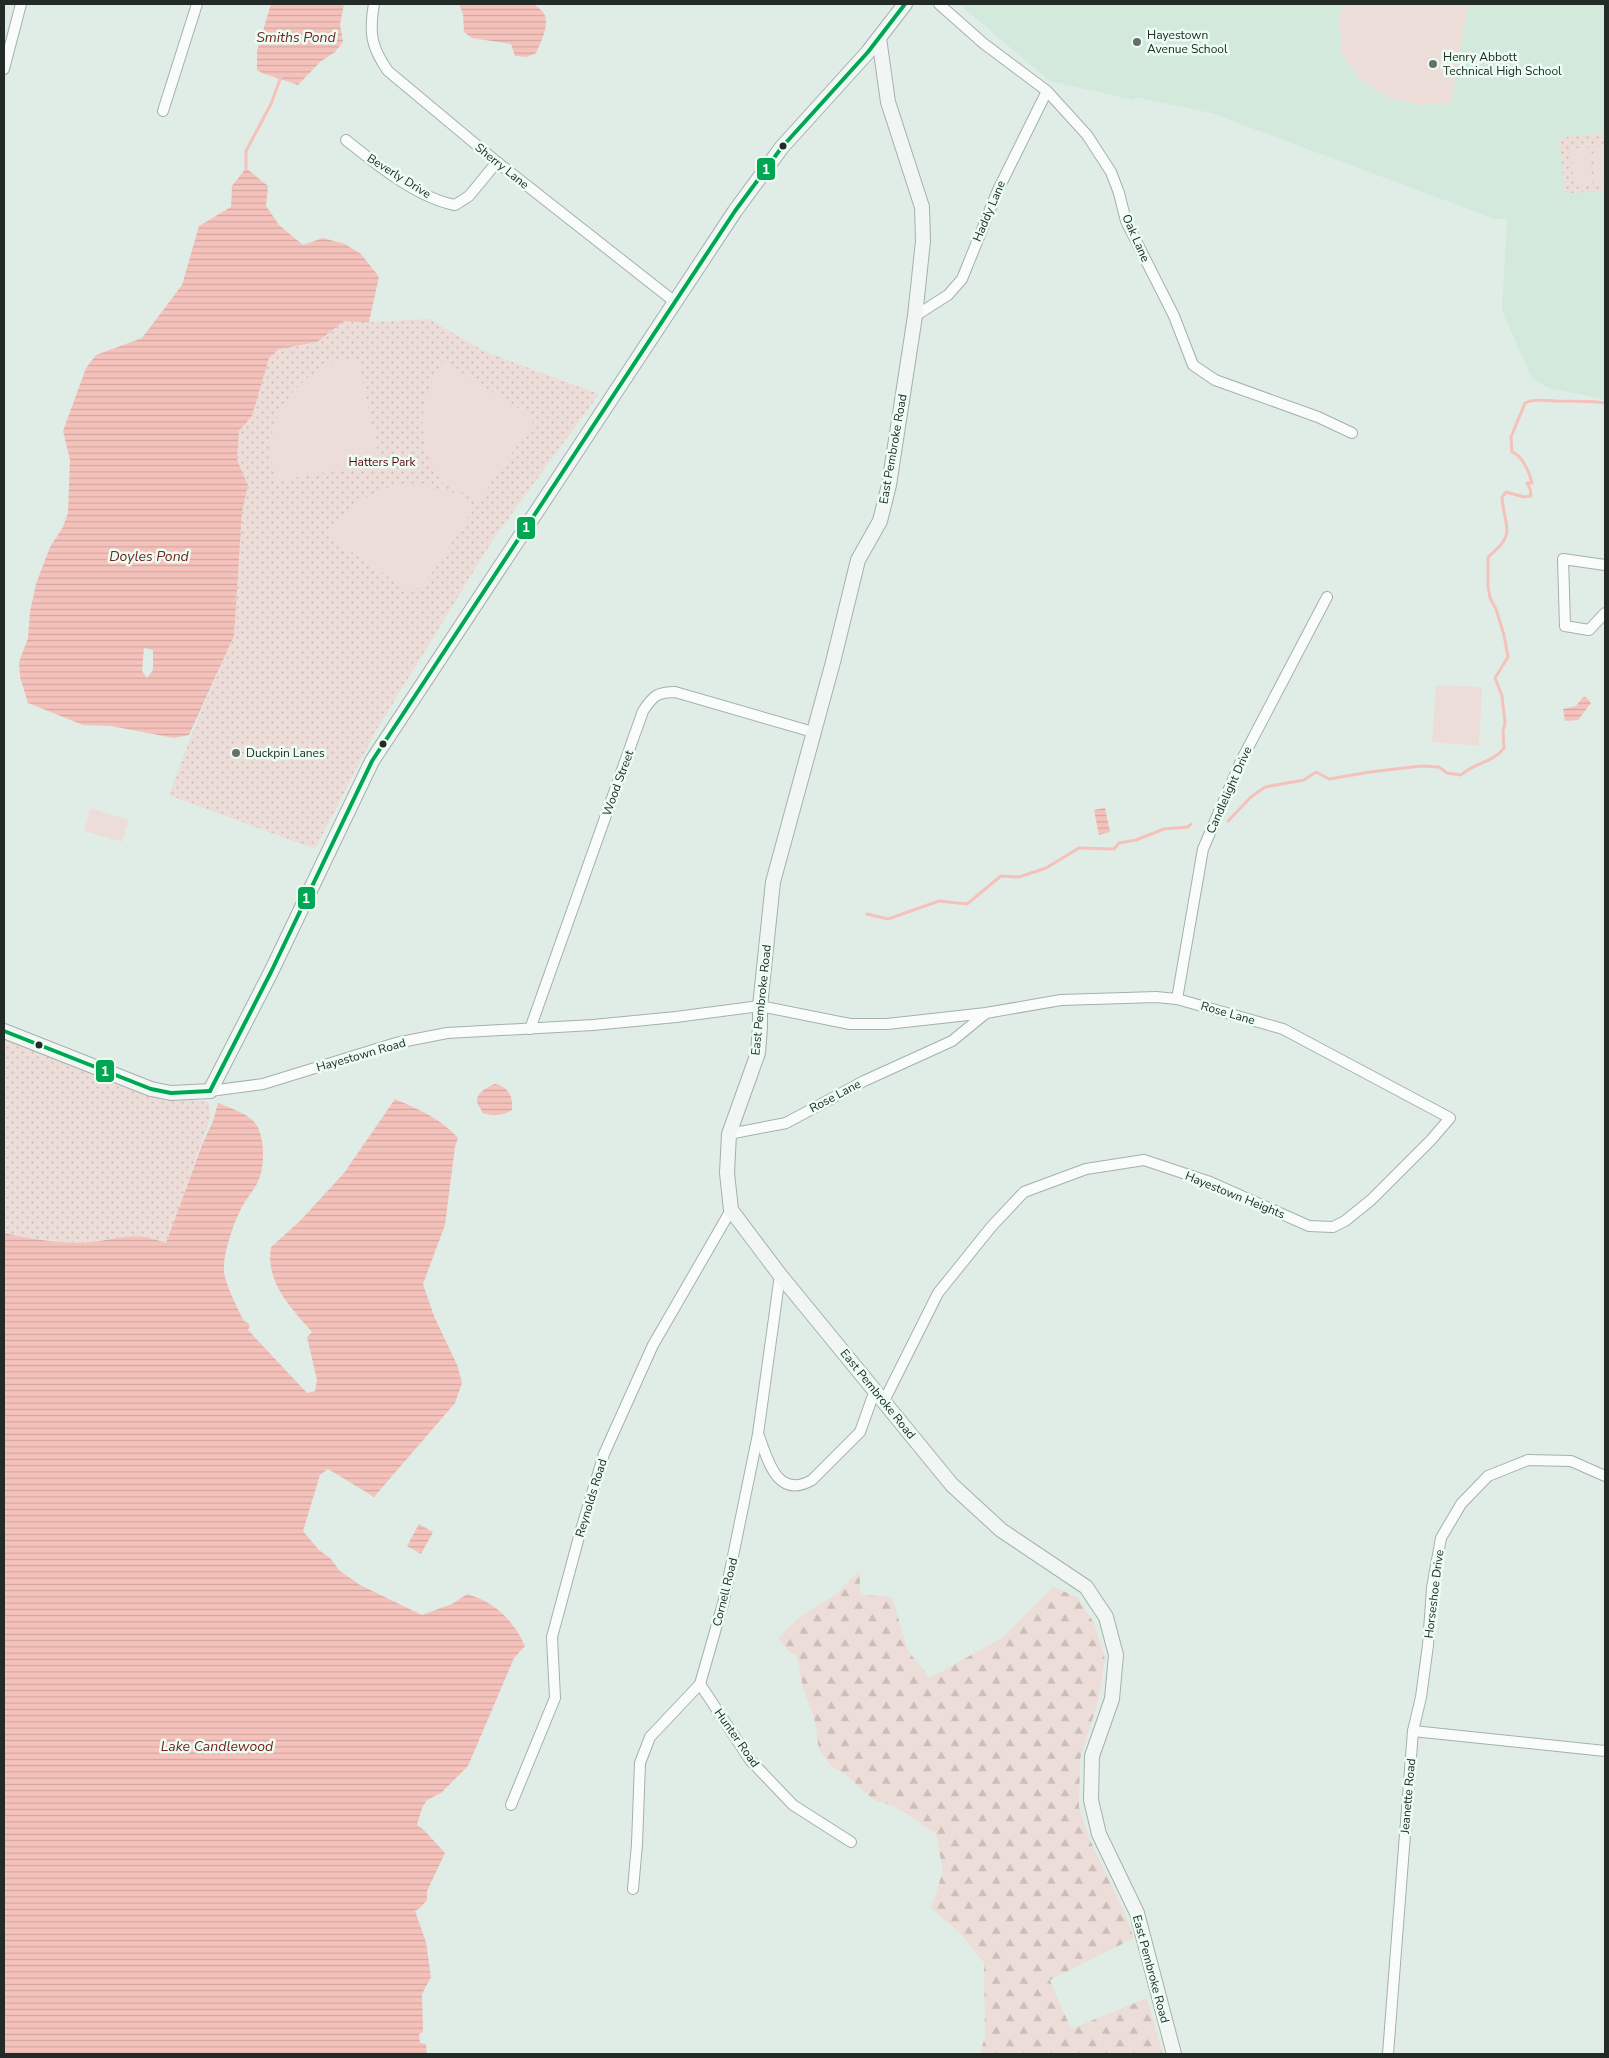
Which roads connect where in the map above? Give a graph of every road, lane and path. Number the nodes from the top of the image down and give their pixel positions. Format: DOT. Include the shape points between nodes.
graph roads {
  1 [pos="20,4"];
  2 [pos="197,4"];
  3 [pos="374,4"];
  4 [pos="905,4"];
  5 [pos="939,4"];
  6 [pos="879,38"];
  7 [pos="4,69"];
  8 [pos="1047,91"];
  9 [pos="163,112"];
  10 [pos="346,140"];
  11 [pos="497,162"];
  12 [pos="675,302"];
  13 [pos="915,316"];
  14 [pos="1352,433"];
  15 [pos="1605,565"];
  16 [pos="1327,597"];
  17 [pos="1605,613"];
  18 [pos="813,732"];
  19 [pos="1177,999"];
  20 [pos="760,1006"];
  21 [pos="986,1014"];
  22 [pos="530,1029"];
  23 [pos="4,1031"];
  24 [pos="210,1090"];
  25 [pos="1450,1118"];
  26 [pos="730,1134"];
  27 [pos="731,1210"];
  28 [pos="780,1275"];
  29 [pos="879,1396"];
  30 [pos="758,1434"];
  31 [pos="1605,1476"];
  32 [pos="700,1684"];
  33 [pos="1413,1731"];
  34 [pos="1605,1751"];
  35 [pos="511,1804"];
  36 [pos="851,1842"];
  37 [pos="633,1889"];
  38 [pos="1174,2054"];
  39 [pos="1388,2054"];
  1 -- 7 [label="street"];
  2 -- 9 [label="street"];
  3 -- 11 [label="street, Sherry Lane" via="372,42 388,71"];
  4 -- 6 [label="street"];
  5 -- 8 [label="street, Oak Lane"];
  6 -- 12 [label="street" via="769,164"];
  6 -- 13 [label="street, East Pembroke Road" via="888,102 922,207 923,241"];
  8 -- 13 [label="street, Haddy Lane" via="998,190 962,279 948,295"];
  8 -- 14 [label="street, Oak Lane" via="1087,135 1111,172 1126,221 1174,316 1193,365 1215,380"];
  10 -- 11 [label="street, Beverly Drive" via="370,160 422,193 455,205 469,196"];
  11 -- 12 [label="street, Sherry Lane"];
  12 -- 24 [label="street" via="372,761 271,972"];
  13 -- 18 [label="street, East Pembroke Road" via="887,494 880,521 858,560"];
  15 -- 17 [label="street" via="1563,558 1565,626 1589,630"];
  16 -- 19 [label="street, Candlelight Drive" via="1240,762 1203,849"];
  18 -- 20 [label="street, East Pembroke Road" via="773,882"];
  18 -- 22 [label="street, Wood Street" via="675,692 662,692 651,698"];
  19 -- 21 [label="street, Rose Lane" via="1061,1000"];
  19 -- 25 [label="street, Rose Lane" via="1283,1029"];
  20 -- 21 [label="street, Rose Lane" via="850,1024 887,1024"];
  20 -- 22 [label="street, Hayestown Road" via="682,1017"];
  20 -- 26 [label="street, East Pembroke Road" via="758,1053"];
  21 -- 26 [label="street, Rose Lane" via="952,1041 864,1080 786,1123"];
  22 -- 24 [label="street, Hayestown Road" via="447,1033 396,1043 263,1084"];
  23 -- 24 [label="street, Hayestown Road" via="151,1089 171,1093"];
  25 -- 29 [label="street, Hayestown Heights" via="1371,1200 1345,1222 1333,1227 1309,1226 1210,1182 1144,1160 1086,1169 1024,1192 938,1293"];
  26 -- 27 [label="street, East Pembroke Road" via="727,1173"];
  27 -- 28 [label="street, East Pembroke Road"];
  27 -- 35 [label="street, Reynolds Road" via="653,1345 604,1454 552,1637 555,1698"];
  28 -- 29 [label="street, East Pembroke Road"];
  28 -- 30 [label="street, Cornell Road"];
  29 -- 30 [label="street, Hayestown Heights" via="860,1432 804,1485 779,1480 770,1467"];
  29 -- 38 [label="street, East Pembroke Road" via="952,1485 1002,1530 1086,1587 1106,1617 1116,1655 1112,1699 1092,1756 1091,1800 1099,1834 1137,1913"];
  30 -- 32 [label="street, Cornell Road" via="724,1600"];
  31 -- 33 [label="street, Horseshoe Drive" via="1571,1461 1528,1460 1488,1476 1461,1504 1442,1538 1432,1588 1421,1697"];
  32 -- 36 [label="street, Hunter Road" via="750,1760 780,1792 793,1805"];
  32 -- 37 [label="street, Cornell Road" via="650,1738 640,1763"];
  33 -- 34 [label="street"];
  33 -- 39 [label="street, Jeanette Road"];
}
